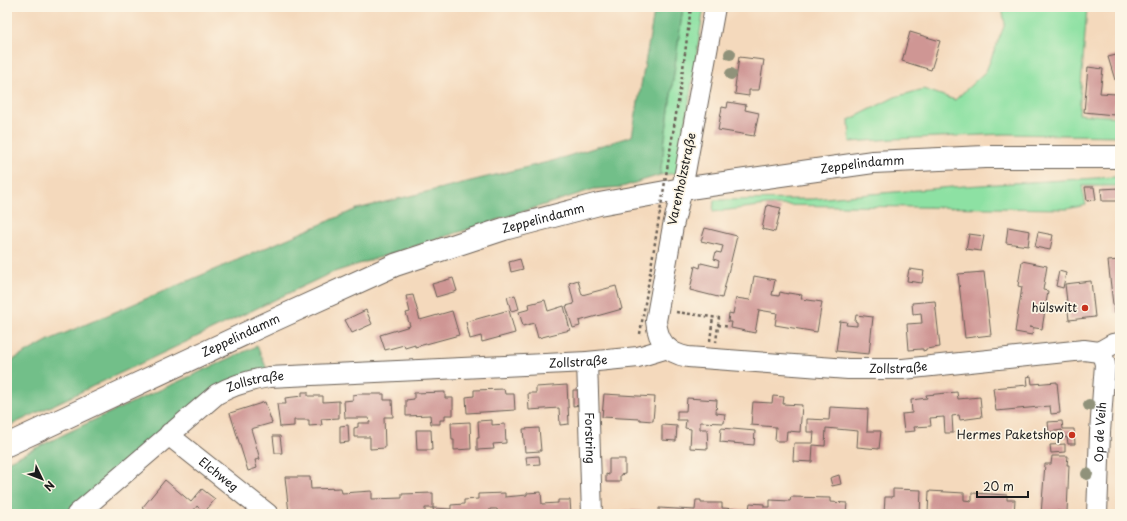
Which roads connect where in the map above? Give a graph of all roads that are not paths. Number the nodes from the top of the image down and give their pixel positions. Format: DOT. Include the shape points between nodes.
graph roads {
  1 [pos="715,7"];
  2 [pos="1120,157"];
  3 [pos="682,189"];
  4 [pos="1120,343"];
  5 [pos="668,348"];
  6 [pos="1099,352"];
  7 [pos="588,362"];
  8 [pos="170,434"];
  9 [pos="7,445"];
  10 [pos="77,514"];
  11 [pos="268,514"];
  12 [pos="592,514"];
  13 [pos="1097,514"];
  1 -- 3 [label="street, Varenholzstraße"];
  2 -- 3 [label="main road, Zeppelindamm" via="985,157 873,162"];
  3 -- 5 [label="street, Varenholzstraße" via="656,321 661,340"];
  3 -- 9 [label="main road, Zeppelindamm" via="599,204 504,229 395,266"];
  4 -- 6 [label="street, Zollstraße"];
  5 -- 6 [label="street, Zollstraße" via="683,356 707,359 882,370 1084,350"];
  5 -- 7 [label="street, Zollstraße" via="638,357"];
  6 -- 13 [label="street, Op de Veih" via="1105,364"];
  7 -- 8 [label="street, Zollstraße" via="269,377 252,380 216,394"];
  7 -- 12 [label="street, Forstring"];
  8 -- 10 [label="street, Zollstraße"];
  8 -- 11 [label="street, Elchweg"];
}
